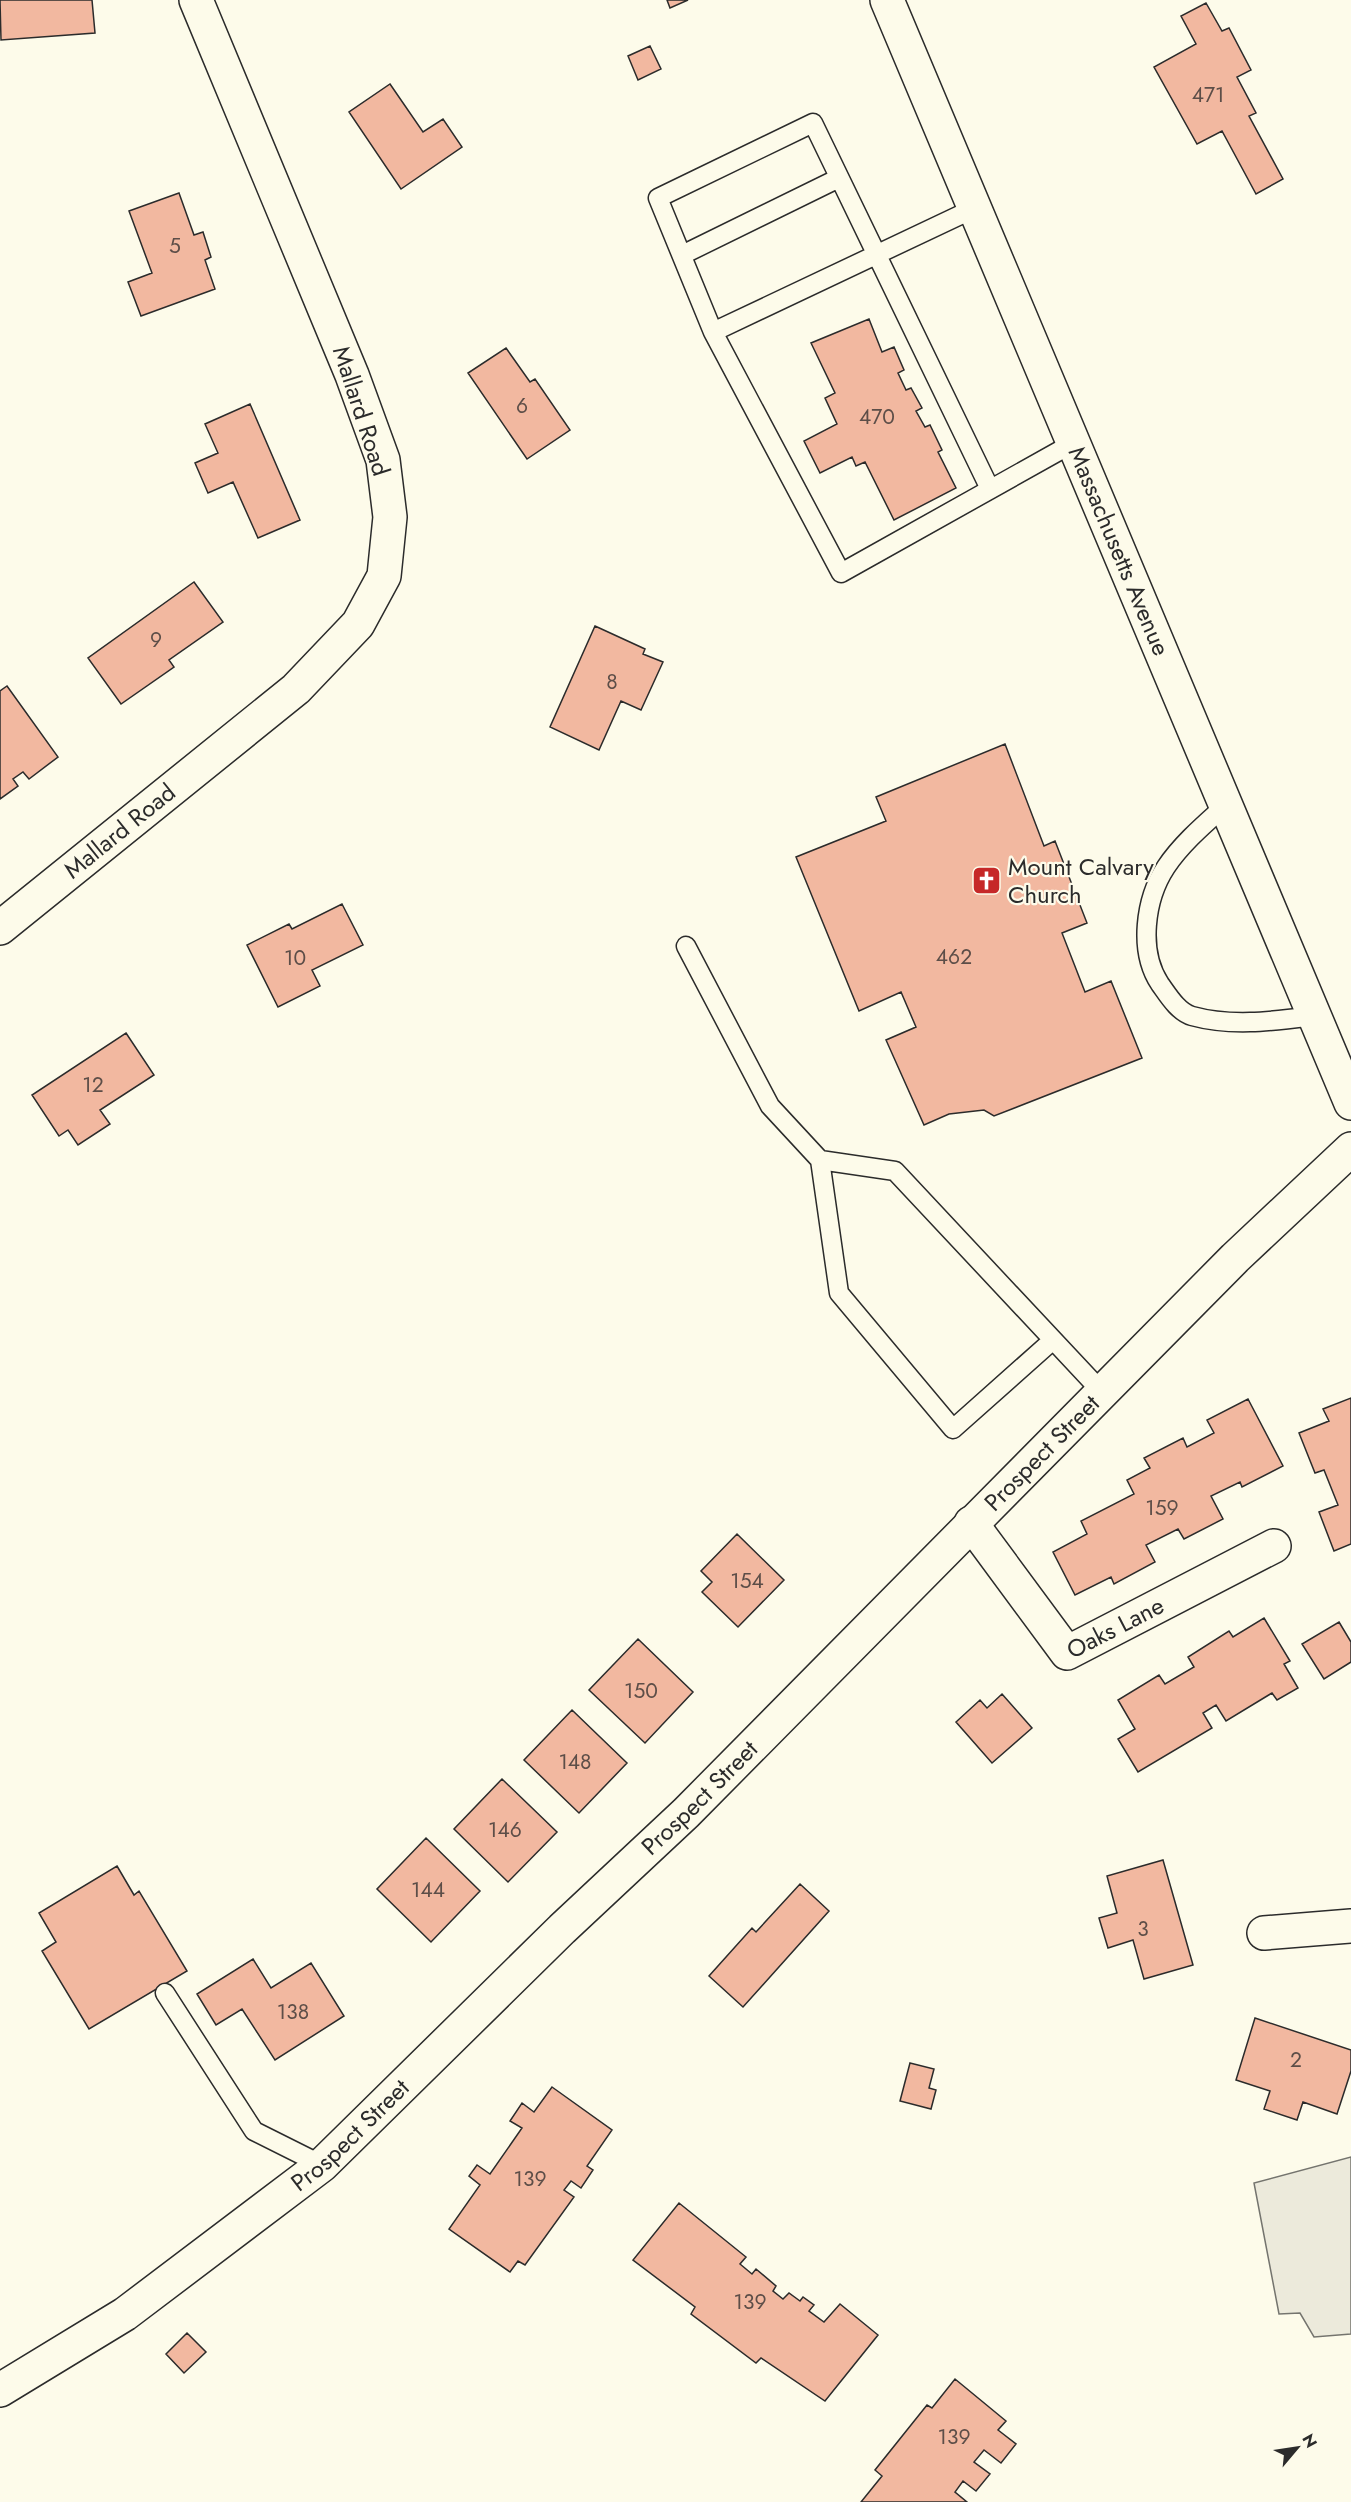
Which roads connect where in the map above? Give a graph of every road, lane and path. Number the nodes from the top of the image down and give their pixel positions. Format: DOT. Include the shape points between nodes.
graph roads {
  1 [pos="196,0"];
  2 [pos="887,0"];
  3 [pos="839,178"];
  4 [pos="975,208"];
  5 [pos="682,255"];
  6 [pos="875,255"];
  7 [pos="713,332"];
  8 [pos="1075,442"];
  9 [pos="990,489"];
  10 [pos="1227,804"];
  11 [pos="0,928"];
  12 [pos="686,946"];
  13 [pos="1315,1016"];
  14 [pos="1351,1103"];
  15 [pos="1351,1149"];
  16 [pos="820,1160"];
  17 [pos="1053,1340"];
  18 [pos="1102,1392"];
  19 [pos="971,1523"];
  20 [pos="1275,1546"];
  21 [pos="1351,1926"];
  22 [pos="1264,1933"];
  23 [pos="165,1993"];
  24 [pos="322,2165"];
  25 [pos="0,2390"];
  1 -- 11 [label="street, Mallard Road" via="352,375 383,460 390,517 384,576 358,624 296,689"];
  2 -- 4 [label="street, Massachusetts Avenue"];
  3 -- 5 [label="lane"];
  3 -- 5 [label="lane" via="813,123 658,198"];
  3 -- 6 [label="lane"];
  4 -- 6 [label="lane"];
  4 -- 8 [label="street, Massachusetts Avenue"];
  5 -- 7 [label="lane"];
  6 -- 7 [label="lane"];
  6 -- 9 [label="lane"];
  7 -- 9 [label="lane" via="841,573"];
  8 -- 9 [label="lane"];
  8 -- 10 [label="street, Massachusetts Avenue"];
  10 -- 13 [label="street, Massachusetts Avenue"];
  10 -- 13 [label="lane" via="1166,867 1150,902 1146,937 1154,975 1170,999 1189,1015 1227,1022"];
  12 -- 16 [label="lane" via="770,1106"];
  13 -- 14 [label="street, Massachusetts Avenue"];
  15 -- 18 [label="street, Prospect Street" via="1234,1258"];
  16 -- 17 [label="lane" via="895,1171"];
  16 -- 17 [label="lane" via="839,1293 952,1429"];
  17 -- 18 [label="lane"];
  18 -- 19 [label="street, Prospect Street"];
  19 -- 20 [label="street, Oaks Lane" via="1067,1653"];
  19 -- 24 [label="street, Prospect Street" via="686,1813"];
  21 -- 22 [label="street"];
  23 -- 24 [label="lane" via="254,2131"];
  24 -- 25 [label="street, Prospect Street" via="124,2314"];
}
